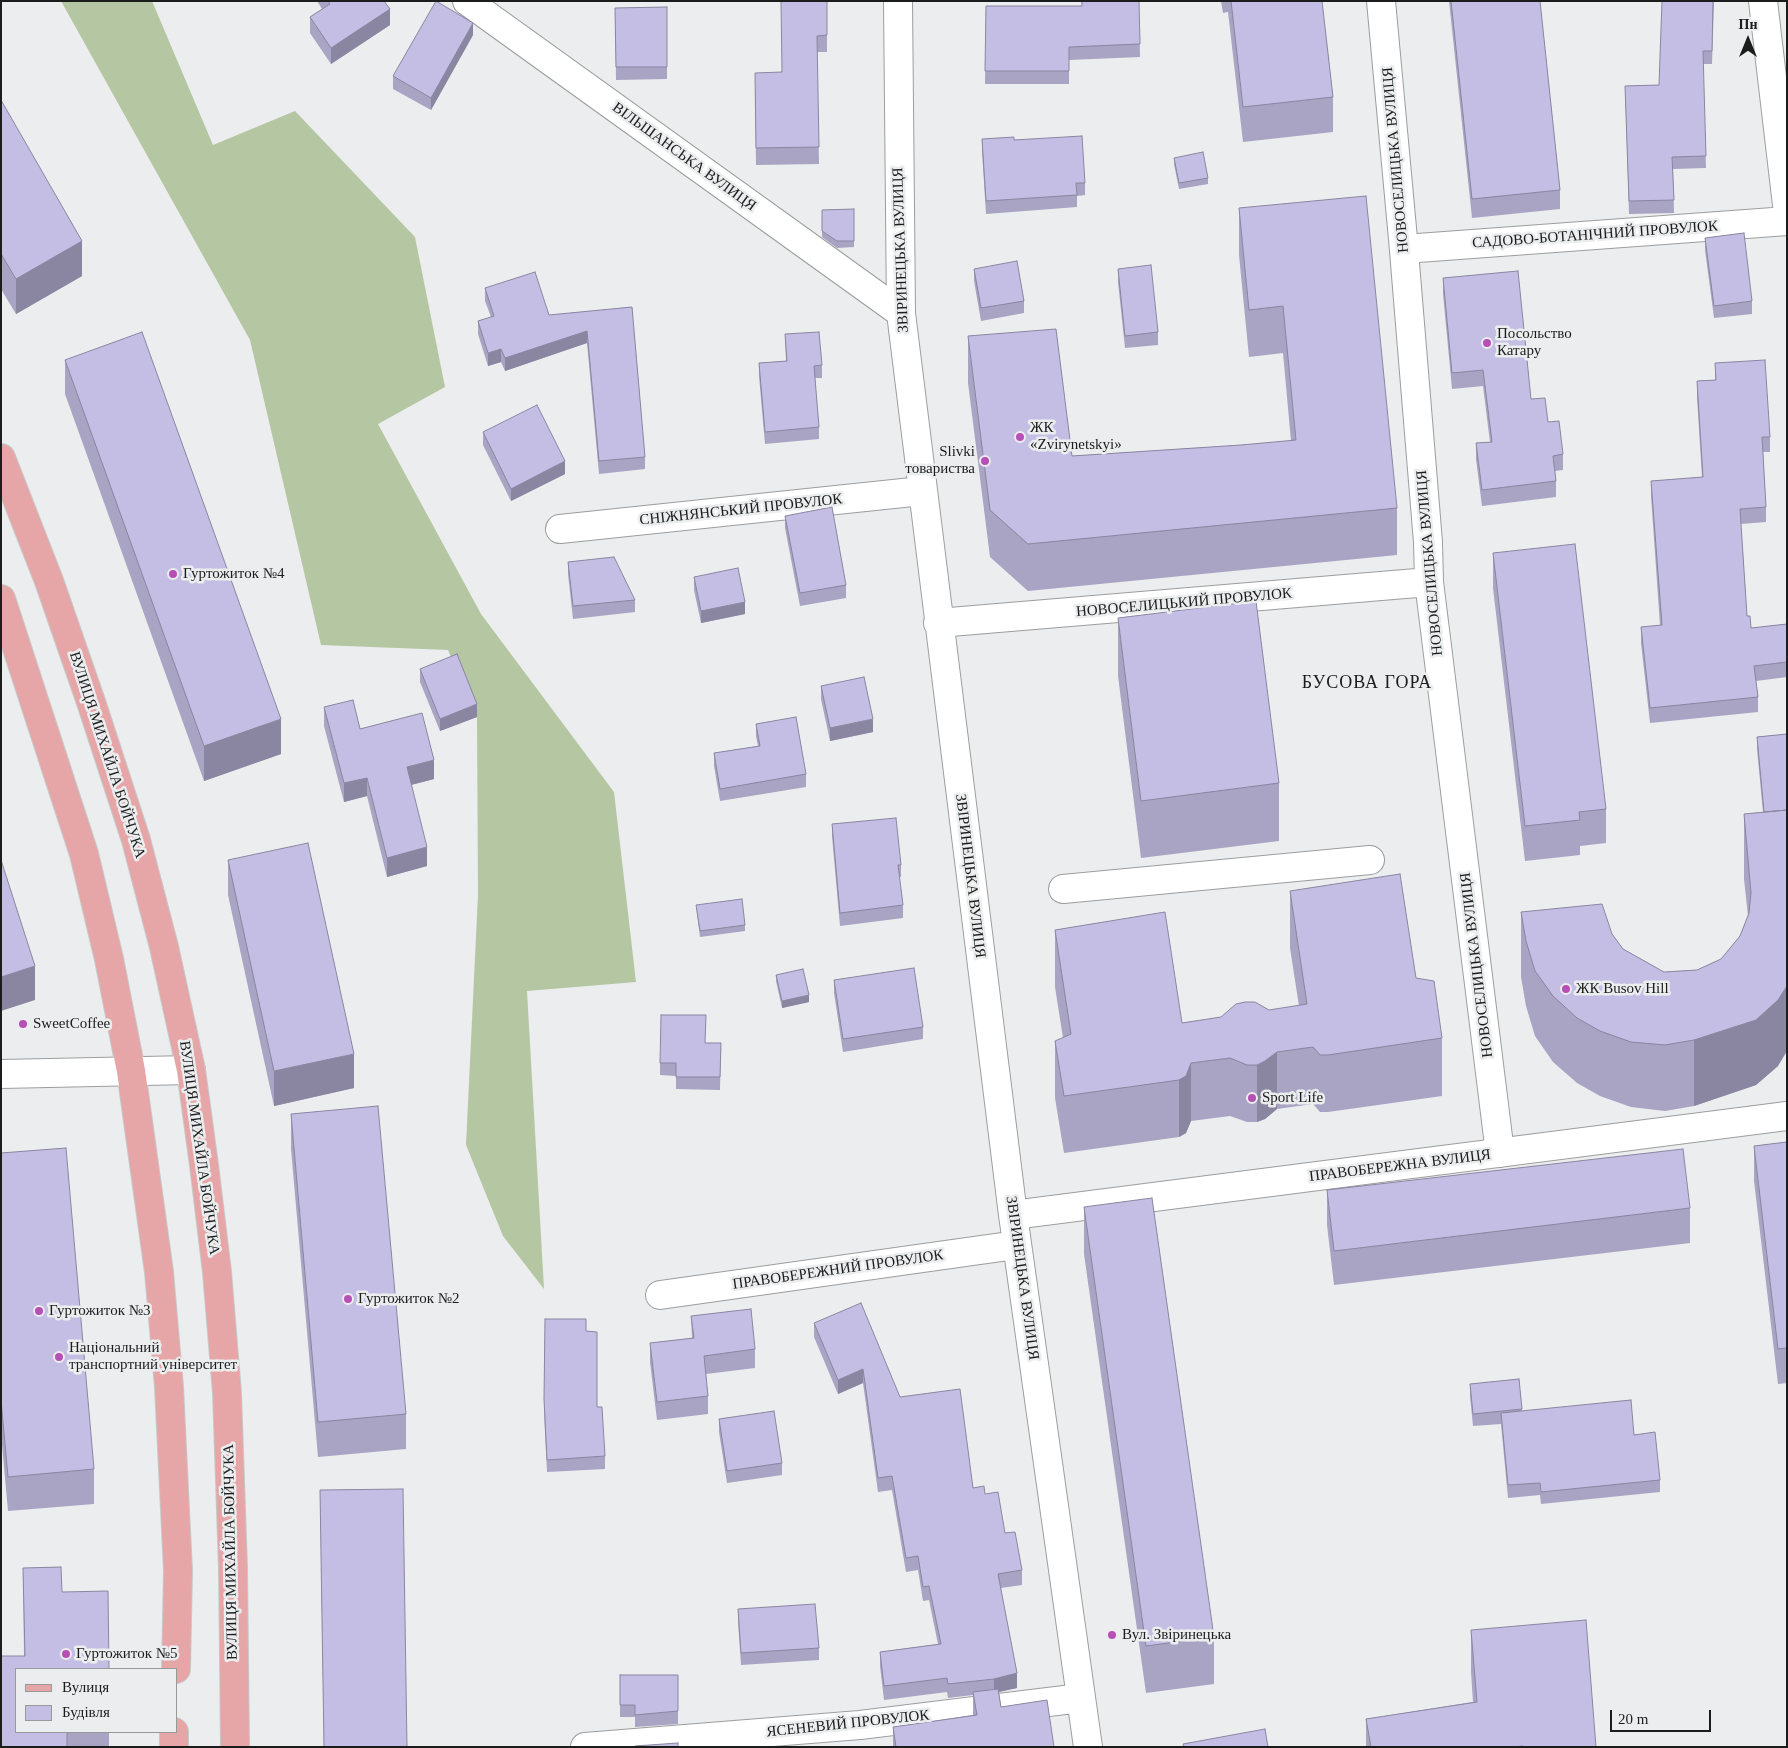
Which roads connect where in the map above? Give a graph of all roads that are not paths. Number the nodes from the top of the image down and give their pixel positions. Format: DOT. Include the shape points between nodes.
graph roads {
  1 [pos="467,1"];
  2 [pos="898,1"];
  3 [pos="1380,1"];
  4 [pos="1763,1"];
  5 [pos="1787,204"];
  6 [pos="1787,221"];
  7 [pos="1404,249"];
  8 [pos="901,313"];
  9 [pos="1,458"];
  10 [pos="922,491"];
  11 [pos="560,529"];
  12 [pos="1429,582"];
  13 [pos="1,599"];
  14 [pos="938,623"];
  15 [pos="1370,860"];
  16 [pos="1063,889"];
  17 [pos="191,1070"];
  18 [pos="131,1071"];
  19 [pos="1,1074"];
  20 [pos="1787,1116"];
  21 [pos="1500,1153"];
  22 [pos="1012,1216"];
  23 [pos="1016,1245"];
  24 [pos="660,1295"];
  25 [pos="176,1668"];
  26 [pos="1081,1698"];
  27 [pos="174,1733"];
  28 [pos="174,1747"];
  29 [pos="235,1747"];
  30 [pos="585,1747"];
  31 [pos="1088,1747"];
  1 -- 8 [label="street, ВІЛЬШАНСЬКА ВУЛИЦЯ"];
  2 -- 8 [label="street, ЗВІРИНЕЦЬКА ВУЛИЦЯ"];
  3 -- 7 [label="street, НОВОСЕЛИЦЬКА ВУЛИЦЯ"];
  4 -- 5 [label="street"];
  6 -- 7 [label="street, САДОВО-БОТАНІЧНИЙ ПРОВУЛОК"];
  7 -- 12 [label="street, НОВОСЕЛИЦЬКА ВУЛИЦЯ"];
  8 -- 10 [label="street, ЗВІРИНЕЦЬКА ВУЛИЦЯ"];
  9 -- 17 [label="main road, ВУЛИЦЯ МИХАЙЛА БОЙЧУКА" via="52,590 136,840"];
  10 -- 11 [label="street, СНІЖНЯНСЬКИЙ ПРОВУЛОК"];
  10 -- 14 [label="street, ЗВІРИНЕЦЬКА ВУЛИЦЯ"];
  12 -- 14 [label="street, НОВОСЕЛИЦЬКИЙ ПРОВУЛОК"];
  12 -- 21 [label="street, НОВОСЕЛИЦЬКА ВУЛИЦЯ"];
  13 -- 18 [label="main road" via="84,854"];
  14 -- 22 [label="street, ЗВІРИНЕЦЬКА ВУЛИЦЯ"];
  15 -- 16 [label="street"];
  17 -- 18 [label="street"];
  17 -- 29 [label="main road, ВУЛИЦЯ МИХАЙЛА БОЙЧУКА" via="217,1272 227,1393"];
  18 -- 19 [label="street"];
  18 -- 25 [label="main road" via="159,1272 169,1387 178,1571"];
  20 -- 21 [label="street, ПРАВОБЕРЕЖНА ВУЛИЦЯ"];
  21 -- 22 [label="street, ПРАВОБЕРЕЖНА ВУЛИЦЯ"];
  22 -- 23 [label="street, ЗВІРИНЕЦЬКА ВУЛИЦЯ"];
  23 -- 24 [label="street, ПРАВОБЕРЕЖНИЙ ПРОВУЛОК"];
  23 -- 26 [label="street, ЗВІРИНЕЦЬКА ВУЛИЦЯ"];
  26 -- 30 [label="street, ЯСЕНЕВИЙ ПРОВУЛОК" via="860,1725"];
  26 -- 31 [label="street, ЗВІРИНЕЦЬКА ВУЛИЦЯ"];
  27 -- 28 [label="main road"];
}
